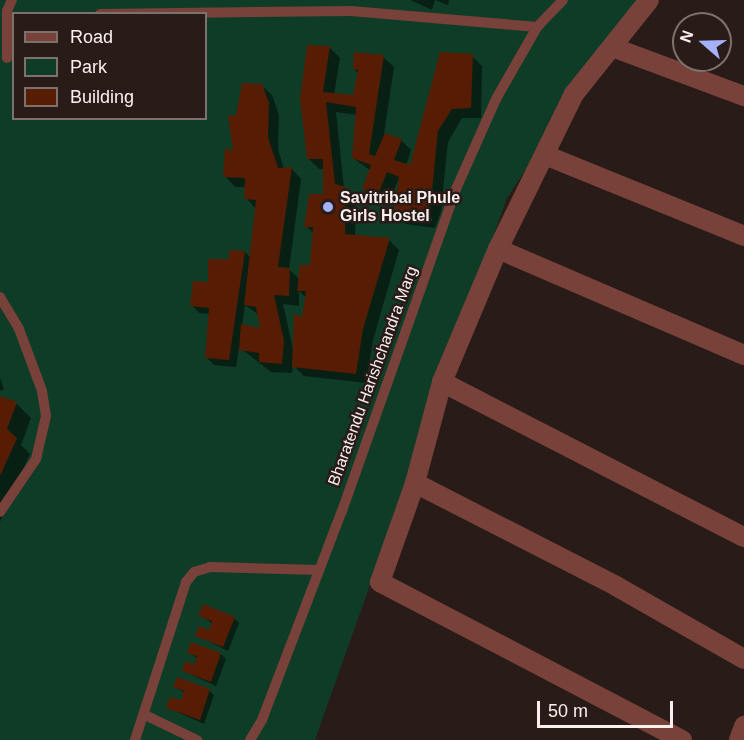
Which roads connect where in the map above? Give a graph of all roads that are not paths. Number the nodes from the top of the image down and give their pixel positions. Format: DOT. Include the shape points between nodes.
graph roads {
  1 [pos="12,0"];
  2 [pos="563,0"];
  3 [pos="649,0"];
  4 [pos="207,13"];
  5 [pos="537,27"];
  6 [pos="612,47"];
  7 [pos="10,55"];
  8 [pos="0,69"];
  9 [pos="744,96"];
  10 [pos="545,155"];
  11 [pos="744,236"];
  12 [pos="498,249"];
  13 [pos="0,297"];
  14 [pos="744,355"];
  15 [pos="442,382"];
  16 [pos="415,483"];
  17 [pos="0,512"];
  18 [pos="744,537"];
  19 [pos="319,570"];
  20 [pos="744,660"];
  21 [pos="145,715"];
  22 [pos="744,726"];
  23 [pos="135,740"];
  24 [pos="197,740"];
  25 [pos="250,740"];
  26 [pos="682,740"];
  27 [pos="739,740"];
  1 -- 7 [label="lane" via="7,11"];
  2 -- 5 [label="lane, Bharatendu Harishchandra Marg"];
  3 -- 6 [label="street"];
  4 -- 5 [label="lane" via="351,11"];
  5 -- 19 [label="lane, Bharatendu Harishchandra Marg" via="496,99 456,189"];
  6 -- 9 [label="street"];
  6 -- 10 [label="street" via="574,94"];
  7 -- 8 [label="lane"];
  10 -- 11 [label="street"];
  10 -- 12 [label="street"];
  12 -- 14 [label="street"];
  12 -- 15 [label="street"];
  13 -- 17 [label="lane" via="19,329 42,391 46,416 36,459"];
  15 -- 16 [label="street"];
  15 -- 18 [label="street"];
  16 -- 20 [label="street" via="616,586"];
  16 -- 26 [label="street" via="381,582"];
  19 -- 21 [label="lane" via="210,567 194,572 186,582"];
  19 -- 25 [label="lane, Bharatendu Harishchandra Marg" via="262,720"];
  21 -- 23 [label="lane"];
  21 -- 24 [label="lane"];
  22 -- 27 [label="street"];
}
